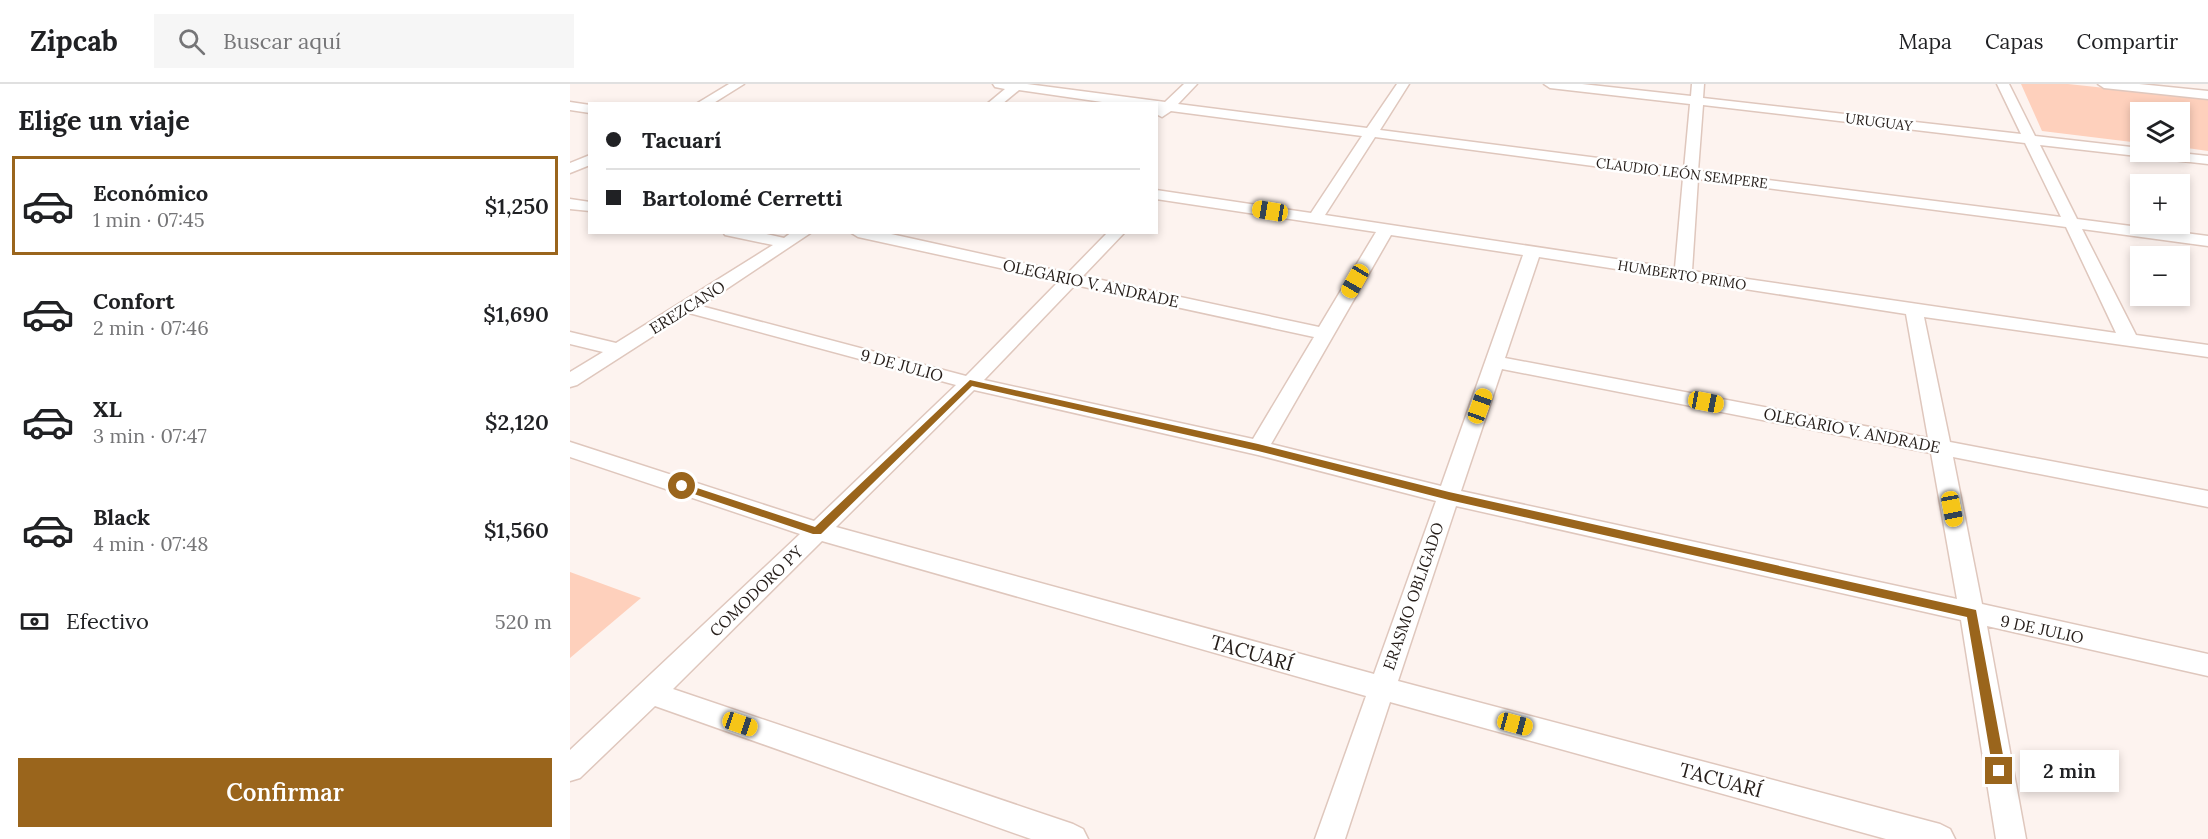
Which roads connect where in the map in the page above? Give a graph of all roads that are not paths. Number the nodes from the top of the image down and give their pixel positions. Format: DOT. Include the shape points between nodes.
graph roads {
  1 [pos="738,84"];
  2 [pos="999,84"];
  3 [pos="1191,84"];
  4 [pos="1403,84"];
  5 [pos="1550,84"];
  6 [pos="1698,84"];
  7 [pos="2003,84"];
  8 [pos="2104,84"];
  9 [pos="1017,85"];
  10 [pos="2208,95"];
  11 [pos="1697,101"];
  12 [pos="706,102"];
  13 [pos="996,102"];
  14 [pos="1134,102"];
  15 [pos="1162,105"];
  16 [pos="570,106"];
  17 [pos="588,109"];
  18 [pos="1372,133"];
  19 [pos="2031,140"];
  20 [pos="588,160"];
  21 [pos="2208,160"];
  22 [pos="570,169"];
  23 [pos="1690,174"];
  24 [pos="1158,195"];
  25 [pos="570,204"];
  26 [pos="588,207"];
  27 [pos="1315,218"];
  28 [pos="2070,223"];
  29 [pos="1386,229"];
  30 [pos="741,234"];
  31 [pos="801,234"];
  32 [pos="867,234"];
  33 [pos="1115,234"];
  34 [pos="2208,241"];
  35 [pos="788,243"];
  36 [pos="1533,251"];
  37 [pos="1683,275"];
  38 [pos="1075,279"];
  39 [pos="686,308"];
  40 [pos="1914,310"];
  41 [pos="1324,334"];
  42 [pos="570,339"];
  43 [pos="2129,339"];
  44 [pos="619,350"];
  45 [pos="2208,351"];
  46 [pos="1496,362"];
  47 [pos="570,381"];
  48 [pos="970,383"];
  49 [pos="1939,447"];
  50 [pos="1258,448"];
  51 [pos="570,449"];
  52 [pos="1449,496"];
  53 [pos="2208,499"];
  54 [pos="817,531"];
  55 [pos="1972,613"];
  56 [pos="2208,665"];
  57 [pos="1381,688"];
  58 [pos="651,693"];
  59 [pos="570,768"];
  60 [pos="1073,839"];
  61 [pos="1330,839"];
  62 [pos="1940,839"];
  63 [pos="2011,839"];
  1 -- 12 [label="street"];
  2 -- 9 [label="street"];
  3 -- 15 [label="street"];
  4 -- 18 [label="street"];
  5 -- 11 [label="street, URUGUAY"];
  6 -- 11 [label="street"];
  7 -- 19 [label="street"];
  8 -- 10 [label="street"];
  9 -- 13 [label="street"];
  9 -- 14 [label="street"];
  11 -- 19 [label="street, URUGUAY"];
  11 -- 23 [label="street"];
  15 -- 18 [label="street, CLAUDIO LEÓN SEMPERE"];
  16 -- 17 [label="street"];
  18 -- 23 [label="street, CLAUDIO LEÓN SEMPERE"];
  18 -- 27 [label="street"];
  19 -- 21 [label="street, URUGUAY"];
  19 -- 28 [label="street"];
  20 -- 22 [label="street"];
  23 -- 28 [label="street, CLAUDIO LEÓN SEMPERE"];
  23 -- 37 [label="street"];
  24 -- 27 [label="street, HUMBERTO PRIMO"];
  25 -- 26 [label="street"];
  27 -- 29 [label="street, HUMBERTO PRIMO"];
  28 -- 34 [label="street, CLAUDIO LEÓN SEMPERE"];
  28 -- 43 [label="street"];
  29 -- 36 [label="street, HUMBERTO PRIMO"];
  29 -- 41 [label="street"];
  30 -- 35 [label="street"];
  31 -- 35 [label="street, EREZCANO"];
  32 -- 38 [label="street, OLEGARIO V. ANDRADE"];
  33 -- 38 [label="street, COMODORO PY"];
  35 -- 39 [label="street, EREZCANO"];
  36 -- 37 [label="street, HUMBERTO PRIMO"];
  36 -- 46 [label="street, ERASMO OBLIGADO"];
  37 -- 40 [label="street, HUMBERTO PRIMO"];
  38 -- 41 [label="street, OLEGARIO V. ANDRADE"];
  38 -- 48 [label="street, COMODORO PY"];
  39 -- 44 [label="street, EREZCANO"];
  39 -- 48 [label="street, 9 DE JULIO"];
  40 -- 43 [label="street, HUMBERTO PRIMO"];
  40 -- 49 [label="street"];
  41 -- 50 [label="street"];
  42 -- 44 [label="street"];
  43 -- 45 [label="street, HUMBERTO PRIMO"];
  44 -- 47 [label="street, EREZCANO"];
  46 -- 49 [label="street, OLEGARIO V. ANDRADE"];
  46 -- 52 [label="street, ERASMO OBLIGADO"];
  48 -- 50 [label="street, 9 DE JULIO"];
  48 -- 54 [label="street, COMODORO PY"];
  49 -- 53 [label="street, OLEGARIO V. ANDRADE"];
  49 -- 55 [label="street"];
  50 -- 52 [label="street, 9 DE JULIO"];
  51 -- 54 [label="street, TACUARÍ"];
  52 -- 55 [label="street, 9 DE JULIO"];
  52 -- 57 [label="street, ERASMO OBLIGADO"];
  54 -- 57 [label="street, TACUARÍ"];
  54 -- 58 [label="street, COMODORO PY"];
  55 -- 56 [label="street, 9 DE JULIO"];
  55 -- 63 [label="street"];
  57 -- 61 [label="street, ERASMO OBLIGADO"];
  57 -- 62 [label="street, TACUARÍ"];
  58 -- 59 [label="street, COMODORO PY"];
  58 -- 60 [label="street"];
}
